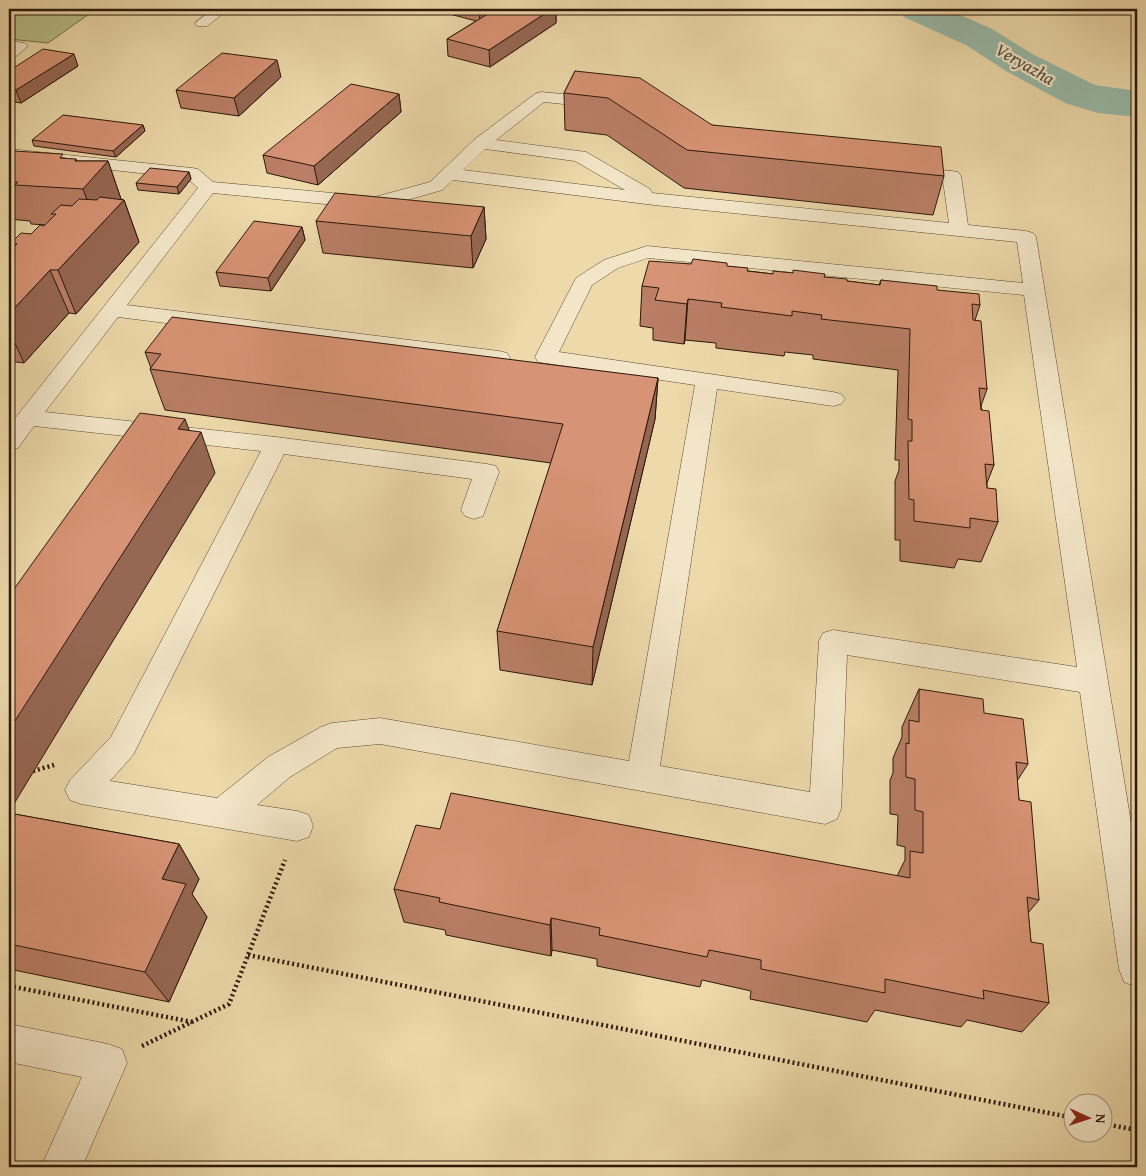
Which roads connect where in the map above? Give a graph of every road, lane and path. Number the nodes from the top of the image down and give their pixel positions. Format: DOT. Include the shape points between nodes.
graph roads {
  1 [pos="222,9"];
  2 [pos="202,23"];
  3 [pos="9,45"];
  4 [pos="9,55"];
  5 [pos="618,105"];
  6 [pos="481,143"];
  7 [pos="9,154"];
  8 [pos="893,170"];
  9 [pos="448,174"];
  10 [pos="208,187"];
  11 [pos="654,200"];
  12 [pos="958,230"];
  13 [pos="1034,290"];
  14 [pos="112,310"];
  15 [pos="499,358"];
  16 [pos="707,380"];
  17 [pos="833,399"];
  18 [pos="16,429"];
  19 [pos="276,445"];
  20 [pos="474,510"];
  21 [pos="1094,682"];
  22 [pos="642,777"];
  23 [pos="222,814"];
  24 [pos="298,826"];
  25 [pos="248,955"];
  26 [pos="1137,969"];
  27 [pos="9,986"];
  28 [pos="192,1022"];
  29 [pos="9,1043"];
  30 [pos="108,1063"];
  31 [pos="1064,1116"];
  32 [pos="1114,1126"];
  33 [pos="1137,1130"];
  34 [pos="60,1167"];
  1 -- 2 [label="street"];
  3 -- 4 [label="street" via="20,46"];
  5 -- 6 [label="street" via="541,97"];
  6 -- 9 [label="street"];
  6 -- 11 [label="street" via="580,156"];
  7 -- 10 [label="street" via="192,173"];
  8 -- 12 [label="street" via="952,176"];
  9 -- 10 [label="street" via="436,186 376,203"];
  9 -- 11 [label="street"];
  10 -- 14 [label="street"];
  11 -- 12 [label="street"];
  12 -- 13 [label="street" via="1026,237"];
  13 -- 16 [label="street" via="647,252 611,264 583,282 546,357"];
  13 -- 21 [label="street"];
  14 -- 15 [label="street"];
  14 -- 18 [label="street"];
  16 -- 17 [label="street"];
  16 -- 22 [label="street"];
  18 -- 19 [label="street"];
  19 -- 20 [label="street" via="487,472"];
  19 -- 23 [label="street" via="122,746 81,790"];
  21 -- 22 [label="street" via="833,642 825,809"];
  21 -- 26 [label="street"];
  22 -- 23 [label="street" via="380,731 332,736 279,767"];
  23 -- 24 [label="street"];
  24 -- 25 [label="path"];
  25 -- 28 [label="path" via="229,1004"];
  25 -- 31 [label="path"];
  27 -- 28 [label="path"];
  28 -- 30 [label="path"];
  29 -- 30 [label="street"];
  30 -- 34 [label="street"];
  32 -- 33 [label="path"];
}
